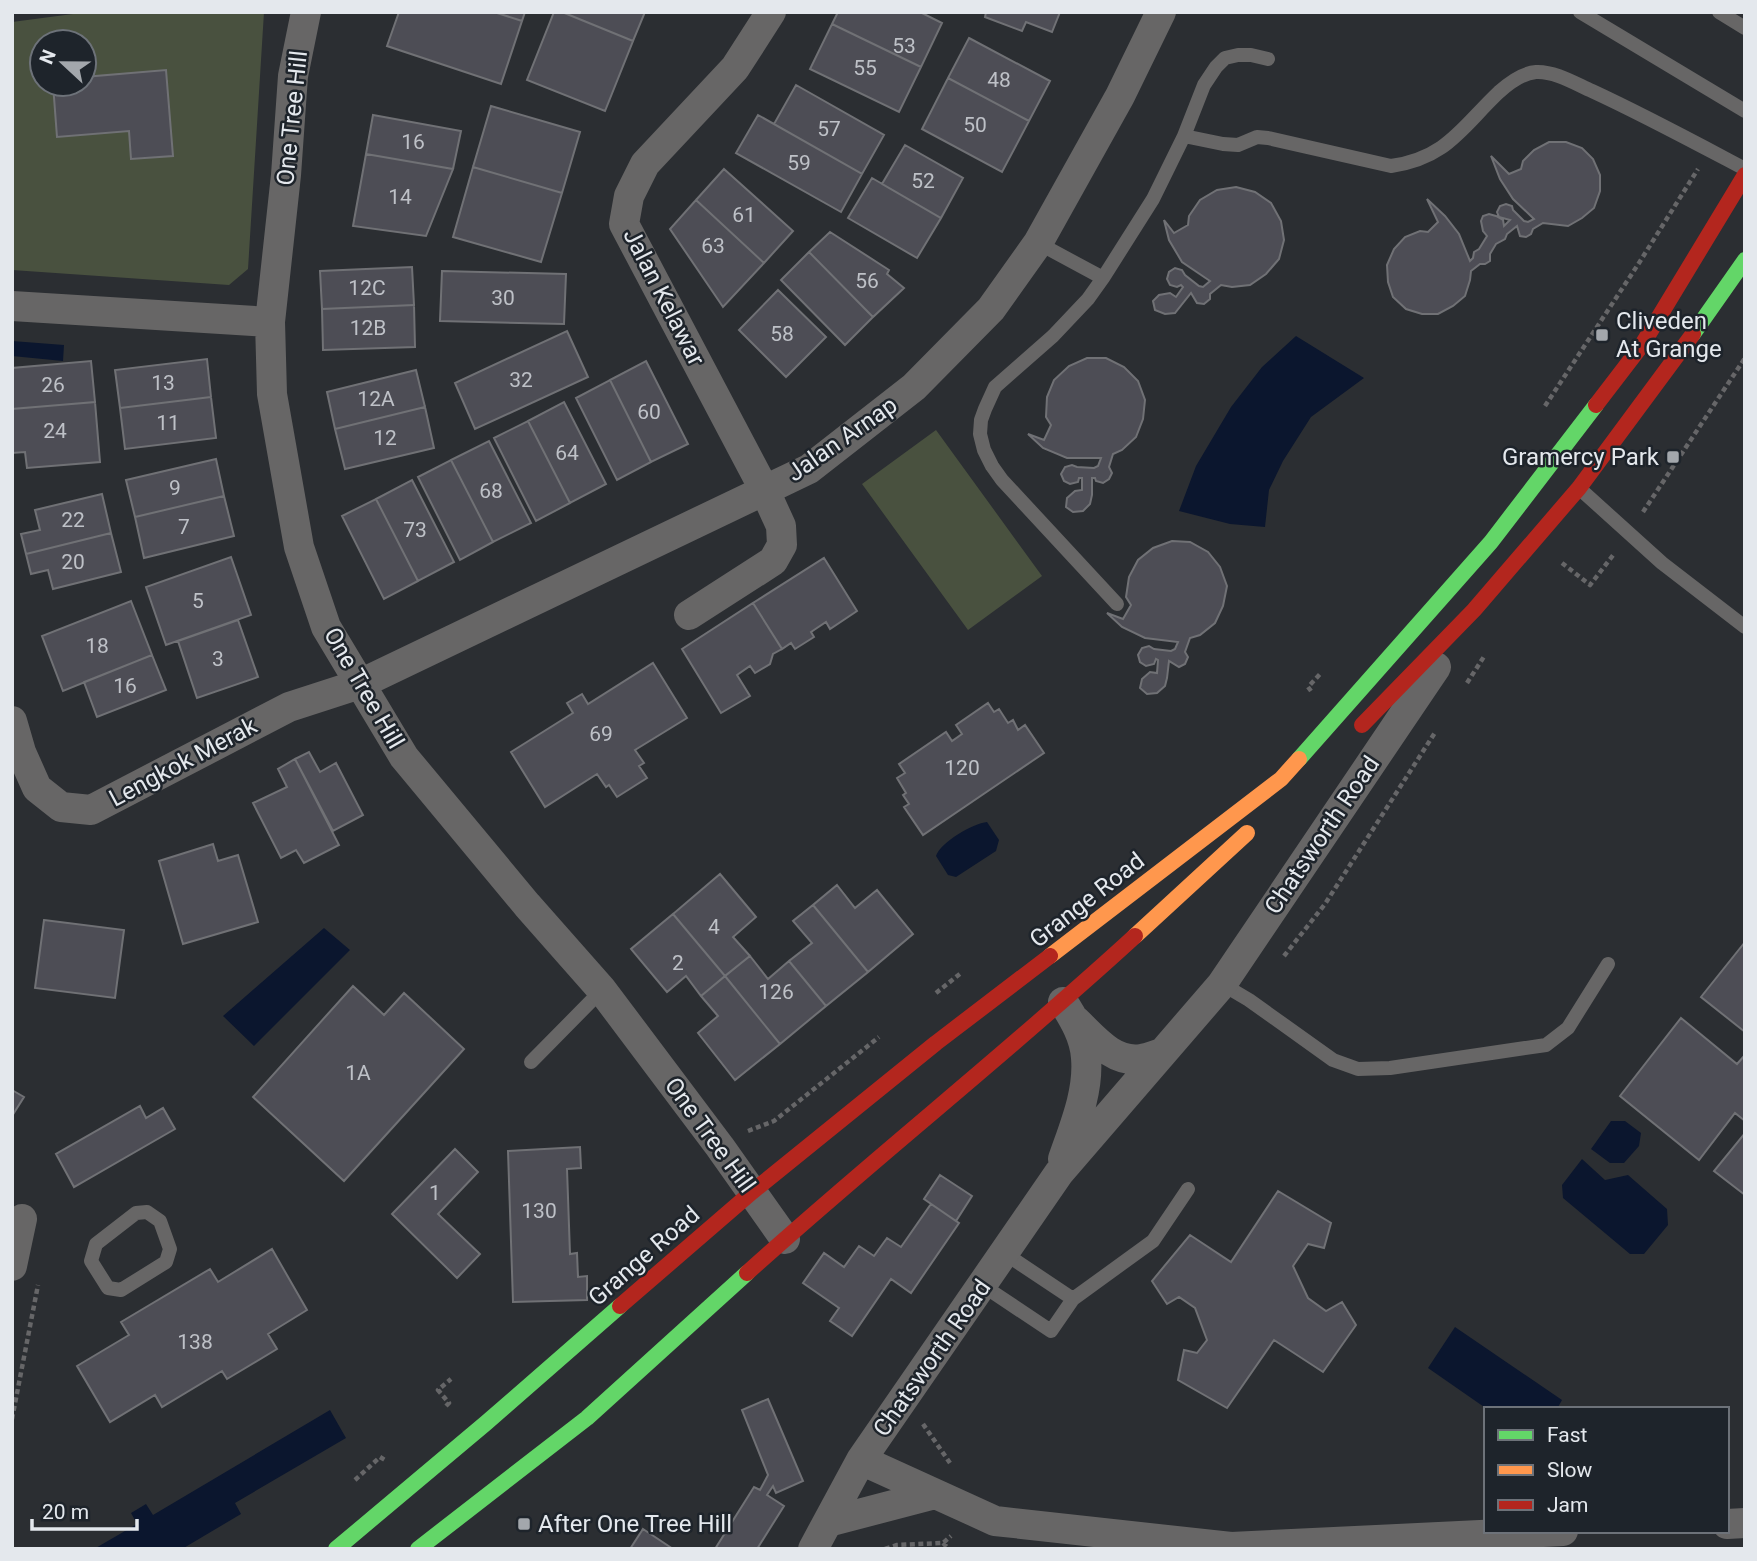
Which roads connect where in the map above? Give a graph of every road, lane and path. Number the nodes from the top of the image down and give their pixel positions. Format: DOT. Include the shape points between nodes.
graph roads {
  1 [pos="306,12"];
  2 [pos="771,12"];
  3 [pos="1161,12"];
  4 [pos="1580,12"];
  5 [pos="1719,12"];
  6 [pos="1599,17"];
  7 [pos="1745,28"];
  8 [pos="1268,59"];
  9 [pos="1745,111"];
  10 [pos="1184,136"];
  11 [pos="1710,150"];
  12 [pos="1745,169"];
  13 [pos="1745,175"];
  14 [pos="1038,243"];
  15 [pos="1745,260"];
  16 [pos="1103,278"];
  17 [pos="12,306"];
  18 [pos="270,322"];
  19 [pos="1745,358"];
  20 [pos="1538,415"];
  21 [pos="1579,488"];
  22 [pos="765,491"];
  23 [pos="1629,534"];
  24 [pos="1560,562"];
  25 [pos="1117,604"];
  26 [pos="1474,610"];
  27 [pos="689,614"];
  28 [pos="1745,627"];
  29 [pos="1490,647"];
  30 [pos="1327,667"];
  31 [pos="360,684"];
  32 [pos="1460,694"];
  33 [pos="1314,695"];
  34 [pos="12,721"];
  35 [pos="1438,729"];
  36 [pos="1351,736"];
  37 [pos="1262,820"];
  38 [pos="1283,957"];
  39 [pos="1608,964"];
  40 [pos="961,972"];
  41 [pos="1222,984"];
  42 [pos="602,990"];
  43 [pos="933,995"];
  44 [pos="1069,1011"];
  45 [pos="884,1034"];
  46 [pos="1162,1053"];
  47 [pos="531,1062"];
  48 [pos="740,1134"];
  49 [pos="1059,1173"];
  50 [pos="1188,1189"];
  51 [pos="752,1192"];
  52 [pos="22,1219"];
  53 [pos="785,1239"];
  54 [pos="1004,1253"];
  55 [pos="26,1271"];
  56 [pos="982,1285"];
  57 [pos="108,1287"];
  58 [pos="1073,1298"];
  59 [pos="12,1419"];
  60 [pos="862,1460"];
  61 [pos="935,1494"];
  62 [pos="995,1521"];
  63 [pos="828,1522"];
  64 [pos="1522,1533"];
  65 [pos="953,1534"];
  66 [pos="943,1544"];
  67 [pos="336,1549"];
  68 [pos="418,1549"];
  69 [pos="813,1549"];
  70 [pos="885,1549"];
  71 [pos="949,1549"];
  72 [pos="1025,1549"];
  1 -- 18 [label="street, One Tree Hill" via="293,76"];
  2 -- 22 [label="street, Jalan Kelawar" via="735,68 645,164 629,195 624,224"];
  3 -- 14 [label="street, Jalan Arnap"];
  4 -- 6 [label="lane"];
  5 -- 7 [label="lane"];
  6 -- 9 [label="lane"];
  8 -- 10 [label="lane" via="1238,55 1216,67"];
  10 -- 11 [label="lane" via="1238,145 1268,138 1391,166 1409,163 1458,136 1501,91 1536,72 1594,92"];
  10 -- 16 [label="lane" via="1153,199"];
  11 -- 12 [label="lane"];
  11 -- 20 [label="path"];
  13 -- 51 [label="main road, Grange Road" via="1642,345 1491,542 1281,779"];
  14 -- 16 [label="lane"];
  14 -- 22 [label="street, Jalan Arnap" via="991,309 914,387 809,469"];
  15 -- 21 [label="main road"];
  16 -- 25 [label="lane" via="1053,336 995,387 980,434 1002,480"];
  17 -- 18 [label="street"];
  18 -- 31 [label="street, One Tree Hill" via="272,394 299,547 326,626"];
  19 -- 23 [label="path"];
  21 -- 23 [label="lane"];
  21 -- 26 [label="main road"];
  22 -- 27 [label="street, Jalan Kelawar" via="781,526 782,545 773,561"];
  22 -- 31 [label="street, Jalan Arnap"];
  23 -- 24 [label="path" via="1590,585"];
  23 -- 28 [label="lane"];
  26 -- 36 [label="main road"];
  26 -- 41 [label="street, Chatsworth Road"];
  29 -- 32 [label="path"];
  30 -- 33 [label="path" via="1308,687"];
  31 -- 34 [label="street, Lengkok Merak" via="289,707 91,810 61,807 37,788"];
  31 -- 42 [label="street, One Tree Hill" via="404,757"];
  35 -- 38 [label="path" via="1325,904"];
  37 -- 44 [label="main road"];
  39 -- 41 [label="lane" via="1568,1028 1546,1045 1390,1068 1358,1069 1333,1060"];
  40 -- 43 [label="path"];
  41 -- 46 [label="street, Chatsworth Road"];
  42 -- 47 [label="lane"];
  42 -- 51 [label="street, One Tree Hill"];
  44 -- 46 [label="street" via="1112,1054 1140,1059"];
  44 -- 49 [label="street, Chatsworth Road" via="1087,1056 1085,1086"];
  44 -- 53 [label="main road"];
  45 -- 48 [label="path" via="774,1122"];
  46 -- 49 [label="street, Chatsworth Road"];
  49 -- 54 [label="street, Chatsworth Road"];
  50 -- 58 [label="lane" via="1153,1241"];
  51 -- 53 [label="street, One Tree Hill"];
  51 -- 67 [label="main road, Grange Road"];
  52 -- 55 [label="street"];
  53 -- 68 [label="main road" via="587,1418"];
  54 -- 56 [label="street, Chatsworth Road"];
  54 -- 58 [label="lane"];
  55 -- 59 [label="path"];
  56 -- 58 [label="lane" via="1051,1331"];
  56 -- 60 [label="street, Chatsworth Road"];
  57 -- 57 [label="lane" via="91,1261 96,1244 136,1213 147,1212 160,1221 170,1250 166,1262 121,1290"];
  60 -- 61 [label="street"];
  60 -- 63 [label="street, Chatsworth Road"];
  61 -- 62 [label="street"];
  61 -- 63 [label="street"];
  62 -- 64 [label="street" via="1231,1547"];
  62 -- 72 [label="street"];
  63 -- 69 [label="street, Chatsworth Road"];
  65 -- 66 [label="path"];
  66 -- 70 [label="path"];
  66 -- 71 [label="path"];
}
